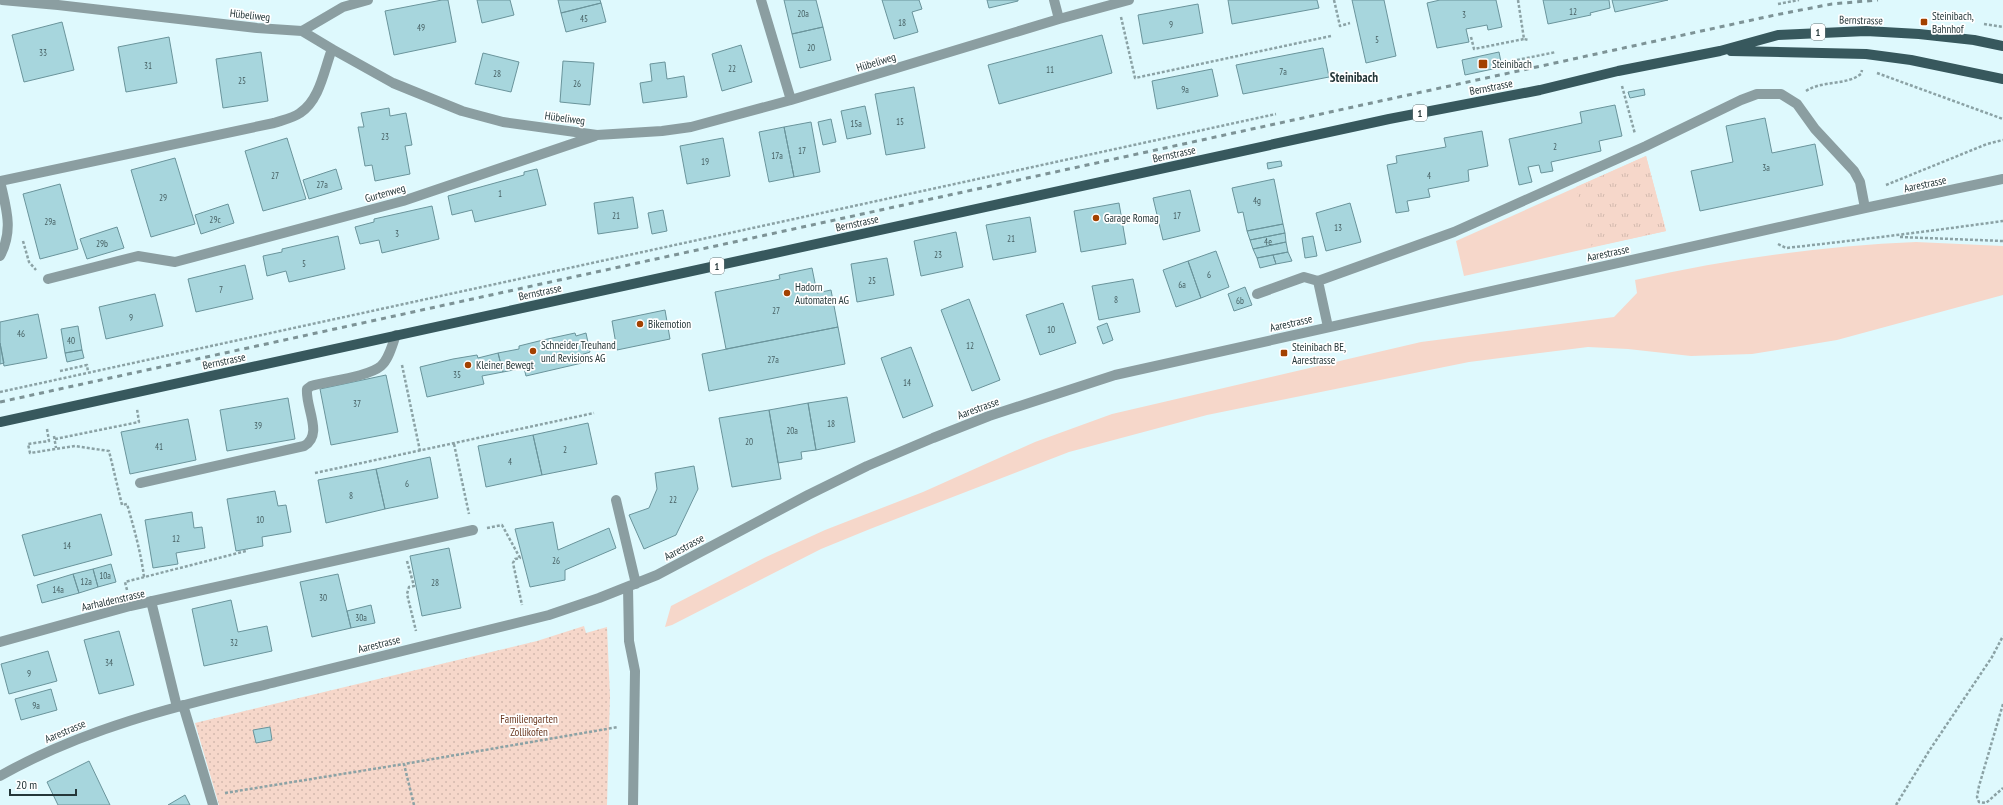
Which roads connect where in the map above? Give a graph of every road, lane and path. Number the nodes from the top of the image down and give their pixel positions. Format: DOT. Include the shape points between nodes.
graph roads {
  1 [pos="2,0"];
  2 [pos="368,0"];
  3 [pos="761,0"];
  4 [pos="1054,0"];
  5 [pos="1129,0"];
  6 [pos="1334,0"];
  7 [pos="1518,0"];
  8 [pos="1799,0"];
  9 [pos="1118,3"];
  10 [pos="1778,4"];
  11 [pos="1059,19"];
  12 [pos="1350,23"];
  13 [pos="1980,23"];
  14 [pos="2003,27"];
  15 [pos="302,31"];
  16 [pos="1331,36"];
  17 [pos="1471,37"];
  18 [pos="1524,39"];
  19 [pos="1529,40"];
  20 [pos="2003,46"];
  21 [pos="332,49"];
  22 [pos="1720,51"];
  23 [pos="1556,52"];
  24 [pos="1866,54"];
  25 [pos="1517,60"];
  26 [pos="2003,80"];
  27 [pos="1625,95"];
  28 [pos="791,100"];
  29 [pos="1792,100"];
  30 [pos="1276,114"];
  31 [pos="2003,118"];
  32 [pos="1633,127"];
  33 [pos="597,135"];
  34 [pos="2003,140"];
  35 [pos="2003,179"];
  36 [pos="0,181"];
  37 [pos="1882,187"];
  38 [pos="1866,208"];
  39 [pos="2003,221"];
  40 [pos="1757,233"];
  41 [pos="1893,237"];
  42 [pos="22,239"];
  43 [pos="2003,241"];
  44 [pos="0,256"];
  45 [pos="48,279"];
  46 [pos="1318,281"];
  47 [pos="1257,294"];
  48 [pos="1328,327"];
  49 [pos="396,336"];
  50 [pos="60,371"];
  51 [pos="88,372"];
  52 [pos="0,392"];
  53 [pos="594,413"];
  54 [pos="0,422"];
  55 [pos="139,422"];
  56 [pos="45,441"];
  57 [pos="454,444"];
  58 [pos="56,448"];
  59 [pos="420,451"];
  60 [pos="315,474"];
  61 [pos="140,483"];
  62 [pos="616,500"];
  63 [pos="502,525"];
  64 [pos="473,530"];
  65 [pos="407,545"];
  66 [pos="247,549"];
  67 [pos="144,577"];
  68 [pos="127,581"];
  69 [pos="632,586"];
  70 [pos="151,601"];
  71 [pos="526,620"];
  72 [pos="2003,636"];
  73 [pos="0,642"];
  74 [pos="420,646"];
  75 [pos="2003,704"];
  76 [pos="180,706"];
  77 [pos="634,724"];
  78 [pos="404,764"];
  79 [pos="0,776"];
  80 [pos="2003,788"];
  81 [pos="225,793"];
  82 [pos="213,805"];
  83 [pos="414,805"];
  84 [pos="633,805"];
  85 [pos="1896,805"];
  1 -- 15 [label="street, Hübeliweg"];
  2 -- 15 [label="street" via="343,7"];
  3 -- 28 [label="street"];
  4 -- 11 [label="street"];
  5 -- 9 [label="street, Hübeliweg"];
  6 -- 12 [label="path" via="1340,26"];
  7 -- 18 [label="path"];
  8 -- 10 [label="path"];
  9 -- 11 [label="street, Hübeliweg"];
  9 -- 16 [label="path" via="1135,78"];
  11 -- 28 [label="street, Hübeliweg"];
  13 -- 14 [label="path"];
  15 -- 21 [label="street, Hübeliweg"];
  17 -- 18 [label="path" via="1474,50"];
  18 -- 19 [label="path"];
  20 -- 22 [label="main road, Bernstrasse / 1" via="1919,34 1834,31 1778,35"];
  21 -- 33 [label="street, Hübeliweg" via="392,83 462,111 503,122"];
  21 -- 36 [label="street" via="316,95 300,113 288,119"];
  22 -- 24 [label="main road, Bernstrasse / 1"];
  22 -- 49 [label="main road, Bernstrasse / 1" via="1389,119"];
  23 -- 25 [label="path"];
  24 -- 26 [label="main road, Bernstrasse / 1" via="1911,60"];
  24 -- 29 [label="path" via="1861,74 1856,78 1813,87"];
  24 -- 31 [label="path" via="1877,73"];
  27 -- 32 [label="path"];
  28 -- 33 [label="street, Hübeliweg" via="691,127"];
  29 -- 38 [label="street" via="1854,171 1860,182"];
  29 -- 46 [label="street" via="1781,94 1770,93 1757,94 1741,100 1643,148 1454,232"];
  30 -- 51 [label="path"];
  33 -- 45 [label="street, Gurtenweg" via="404,201 175,262 138,256"];
  34 -- 37 [label="path" via="1987,144"];
  35 -- 38 [label="street, Aarestrasse"];
  36 -- 44 [label="street" via="8,222 6,241"];
  38 -- 40 [label="street, Aarestrasse"];
  39 -- 41 [label="path"];
  40 -- 41 [label="path" via="1786,248"];
  40 -- 48 [label="street, Aarestrasse"];
  41 -- 43 [label="path"];
  42 -- 45 [label="path" via="30,264"];
  46 -- 47 [label="street" via="1304,277"];
  46 -- 48 [label="street"];
  48 -- 69 [label="street, Aarestrasse" via="1114,375 989,416 867,466"];
  49 -- 54 [label="main road, Bernstrasse / 1"];
  49 -- 59 [label="path"];
  49 -- 61 [label="street" via="381,366 372,371 307,389 313,436 304,446"];
  50 -- 51 [label="path" via="87,365"];
  51 -- 52 [label="path"];
  53 -- 57 [label="path"];
  55 -- 58 [label="path" via="54,438"];
  56 -- 58 [label="path" via="28,444 30,453"];
  57 -- 59 [label="path"];
  57 -- 64 [label="path"];
  58 -- 67 [label="path" via="75,446 109,451 122,505 126,504 142,560"];
  59 -- 60 [label="path"];
  62 -- 69 [label="street"];
  63 -- 71 [label="path" via="520,558 515,559 513,563"];
  64 -- 65 [label="street"];
  65 -- 70 [label="street"];
  65 -- 74 [label="path" via="407,562 414,586 409,587 408,594"];
  66 -- 67 [label="path"];
  67 -- 68 [label="path"];
  69 -- 71 [label="street, Aarestrasse" via="549,615"];
  69 -- 77 [label="street" via="630,642 635,671"];
  70 -- 73 [label="street, Aarhaldenstrasse"];
  70 -- 76 [label="street, Aarhaldenstrasse"];
  71 -- 74 [label="street, Aarestrasse"];
  72 -- 85 [label="path" via="1992,658"];
  74 -- 76 [label="street, Aarestrasse"];
  75 -- 80 [label="path" via="1979,786 1979,802 1986,802"];
  76 -- 79 [label="street, Aarestrasse" via="73,740"];
  76 -- 82 [label="street, Aarhaldenstrasse"];
  77 -- 78 [label="path"];
  77 -- 84 [label="street"];
  78 -- 81 [label="path"];
  78 -- 83 [label="path"];
}
